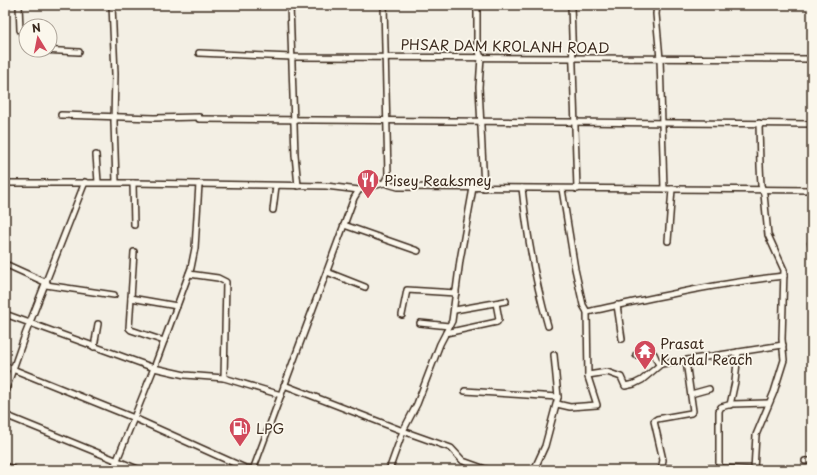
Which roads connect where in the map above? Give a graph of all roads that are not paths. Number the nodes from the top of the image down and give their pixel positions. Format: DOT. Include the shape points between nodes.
graph roads {
  1 [pos="19,5"];
  2 [pos="112,5"];
  3 [pos="290,5"];
  4 [pos="384,5"];
  5 [pos="477,5"];
  6 [pos="571,5"];
  7 [pos="657,5"];
  8 [pos="20,18"];
  9 [pos="58,51"];
  10 [pos="80,52"];
  11 [pos="198,53"];
  12 [pos="386,56"];
  13 [pos="292,57"];
  14 [pos="481,57"];
  15 [pos="572,59"];
  16 [pos="660,59"];
  17 [pos="812,59"];
  18 [pos="61,114"];
  19 [pos="114,116"];
  20 [pos="295,119"];
  21 [pos="481,120"];
  22 [pos="388,121"];
  23 [pos="574,122"];
  24 [pos="662,123"];
  25 [pos="759,123"];
  26 [pos="812,124"];
  27 [pos="96,155"];
  28 [pos="85,182"];
  29 [pos="98,182"];
  30 [pos="116,182"];
  31 [pos="133,182"];
  32 [pos="5,183"];
  33 [pos="384,183"];
  34 [pos="198,184"];
  35 [pos="276,186"];
  36 [pos="298,186"];
  37 [pos="473,188"];
  38 [pos="484,188"];
  39 [pos="522,188"];
  40 [pos="562,189"];
  41 [pos="577,189"];
  42 [pos="664,189"];
  43 [pos="672,189"];
  44 [pos="359,190"];
  45 [pos="764,190"];
  46 [pos="812,190"];
  47 [pos="273,210"];
  48 [pos="134,225"];
  49 [pos="344,225"];
  50 [pos="668,241"];
  51 [pos="418,251"];
  52 [pos="134,252"];
  53 [pos="5,264"];
  54 [pos="327,272"];
  55 [pos="189,274"];
  56 [pos="784,276"];
  57 [pos="46,284"];
  58 [pos="365,287"];
  59 [pos="456,293"];
  60 [pos="114,295"];
  61 [pos="131,298"];
  62 [pos="506,302"];
  63 [pos="496,303"];
  64 [pos="617,305"];
  65 [pos="177,306"];
  66 [pos="455,310"];
  67 [pos="587,312"];
  68 [pos="5,314"];
  69 [pos="402,316"];
  70 [pos="29,324"];
  71 [pos="98,324"];
  72 [pos="420,324"];
  73 [pos="450,326"];
  74 [pos="548,326"];
  75 [pos="446,333"];
  76 [pos="622,339"];
  77 [pos="164,340"];
  78 [pos="783,345"];
  79 [pos="94,347"];
  80 [pos="738,352"];
  81 [pos="554,355"];
  82 [pos="636,355"];
  83 [pos="686,361"];
  84 [pos="661,364"];
  85 [pos="5,366"];
  86 [pos="154,368"];
  87 [pos="14,369"];
  88 [pos="588,375"];
  89 [pos="224,378"];
  90 [pos="284,385"];
  91 [pos="709,389"];
  92 [pos="465,391"];
  93 [pos="5,392"];
  94 [pos="691,394"];
  95 [pos="281,396"];
  96 [pos="558,397"];
  97 [pos="768,403"];
  98 [pos="557,404"];
  99 [pos="730,405"];
  100 [pos="5,415"];
  101 [pos="134,418"];
  102 [pos="403,432"];
  103 [pos="117,460"];
  104 [pos="812,460"];
  105 [pos="805,461"];
  106 [pos="5,466"];
  107 [pos="719,468"];
  108 [pos="662,469"];
  109 [pos="15,470"];
  110 [pos="113,470"];
  111 [pos="140,470"];
  112 [pos="253,470"];
  113 [pos="263,470"];
  114 [pos="389,470"];
  115 [pos="488,470"];
  116 [pos="534,470"];
  117 [pos="754,470"];
  1 -- 8 [label="street"];
  2 -- 19 [label="street"];
  3 -- 13 [label="street"];
  4 -- 12 [label="street"];
  5 -- 14 [label="street" via="477,47"];
  6 -- 15 [label="street"];
  7 -- 16 [label="street"];
  9 -- 10 [label="street"];
  11 -- 13 [label="street, PHSAR DAM KROLANH ROAD"];
  12 -- 13 [label="street, PHSAR DAM KROLANH ROAD"];
  12 -- 14 [label="street, PHSAR DAM KROLANH ROAD"];
  12 -- 22 [label="street"];
  13 -- 20 [label="street"];
  14 -- 15 [label="street, PHSAR DAM KROLANH ROAD"];
  14 -- 21 [label="street"];
  15 -- 16 [label="street, PHSAR DAM KROLANH ROAD"];
  15 -- 23 [label="street"];
  16 -- 17 [label="street, PHSAR DAM KROLANH ROAD"];
  16 -- 24 [label="street"];
  18 -- 19 [label="street"];
  19 -- 20 [label="street"];
  19 -- 30 [label="street"];
  20 -- 22 [label="street"];
  20 -- 36 [label="street"];
  21 -- 22 [label="street"];
  21 -- 23 [label="street"];
  21 -- 38 [label="street"];
  22 -- 33 [label="street" via="389,171"];
  23 -- 24 [label="street"];
  23 -- 41 [label="street"];
  24 -- 25 [label="street"];
  24 -- 42 [label="street"];
  25 -- 26 [label="street"];
  25 -- 45 [label="street" via="760,166"];
  27 -- 29 [label="street"];
  28 -- 29 [label="street"];
  28 -- 32 [label="street"];
  28 -- 57 [label="street"];
  29 -- 30 [label="street"];
  30 -- 31 [label="street"];
  31 -- 34 [label="street"];
  31 -- 48 [label="street"];
  33 -- 37 [label="street" via="398,187"];
  33 -- 44 [label="street"];
  34 -- 35 [label="street"];
  34 -- 55 [label="street" via="195,248"];
  35 -- 36 [label="street"];
  35 -- 47 [label="street"];
  36 -- 44 [label="street" via="346,187"];
  37 -- 38 [label="street"];
  37 -- 59 [label="street"];
  38 -- 39 [label="street"];
  39 -- 40 [label="street"];
  39 -- 74 [label="street" via="528,235"];
  40 -- 41 [label="street"];
  40 -- 67 [label="street" via="575,270"];
  41 -- 42 [label="street"];
  42 -- 43 [label="street"];
  43 -- 45 [label="street"];
  43 -- 50 [label="street"];
  44 -- 49 [label="street"];
  45 -- 46 [label="street"];
  45 -- 56 [label="street" via="768,235 782,264"];
  49 -- 51 [label="street"];
  49 -- 54 [label="street"];
  52 -- 61 [label="street"];
  53 -- 57 [label="street"];
  54 -- 58 [label="street"];
  54 -- 90 [label="street"];
  55 -- 65 [label="street"];
  55 -- 89 [label="street" via="218,278 226,282"];
  56 -- 64 [label="street" via="753,279"];
  56 -- 78 [label="street"];
  57 -- 60 [label="street"];
  57 -- 70 [label="street"];
  59 -- 66 [label="street"];
  59 -- 69 [label="street" via="407,290"];
  61 -- 65 [label="street"];
  61 -- 77 [label="street" via="130,329"];
  62 -- 63 [label="street"];
  63 -- 66 [label="street"];
  63 -- 75 [label="street" via="499,319 497,322"];
  64 -- 67 [label="street"];
  64 -- 76 [label="street"];
  65 -- 77 [label="street"];
  66 -- 73 [label="street"];
  67 -- 88 [label="street"];
  68 -- 70 [label="street"];
  70 -- 79 [label="street"];
  70 -- 87 [label="street"];
  71 -- 79 [label="street"];
  72 -- 73 [label="street"];
  73 -- 75 [label="street"];
  75 -- 102 [label="street" via="418,404"];
  77 -- 86 [label="street"];
  78 -- 80 [label="street"];
  78 -- 97 [label="street" via="783,367"];
  79 -- 86 [label="street"];
  80 -- 83 [label="street"];
  80 -- 99 [label="street" via="736,382"];
  81 -- 96 [label="street"];
  82 -- 84 [label="street" via="654,354"];
  83 -- 84 [label="street"];
  83 -- 94 [label="street"];
  84 -- 88 [label="street" via="642,380 625,386 621,378 608,372"];
  85 -- 87 [label="street"];
  86 -- 89 [label="street" via="185,375"];
  86 -- 101 [label="street"];
  87 -- 93 [label="street"];
  87 -- 101 [label="street"];
  88 -- 98 [label="street" via="597,405 570,407"];
  89 -- 95 [label="street"];
  90 -- 95 [label="street"];
  90 -- 102 [label="street"];
  91 -- 94 [label="street"];
  92 -- 96 [label="street"];
  94 -- 108 [label="street" via="694,408 691,413 654,421 663,460"];
  95 -- 112 [label="street"];
  96 -- 98 [label="street"];
  97 -- 99 [label="street"];
  97 -- 117 [label="street" via="756,435"];
  98 -- 116 [label="street" via="545,446"];
  99 -- 107 [label="street" via="721,407 719,411"];
  100 -- 103 [label="street"];
  101 -- 103 [label="street"];
  101 -- 112 [label="street"];
  102 -- 114 [label="street"];
  102 -- 115 [label="street" via="450,448 463,461"];
  103 -- 110 [label="street"];
  103 -- 111 [label="street"];
  104 -- 105 [label="street"];
  106 -- 109 [label="street"];
  107 -- 108 [label="street"];
  107 -- 117 [label="street"];
  112 -- 113 [label="street"];
}
